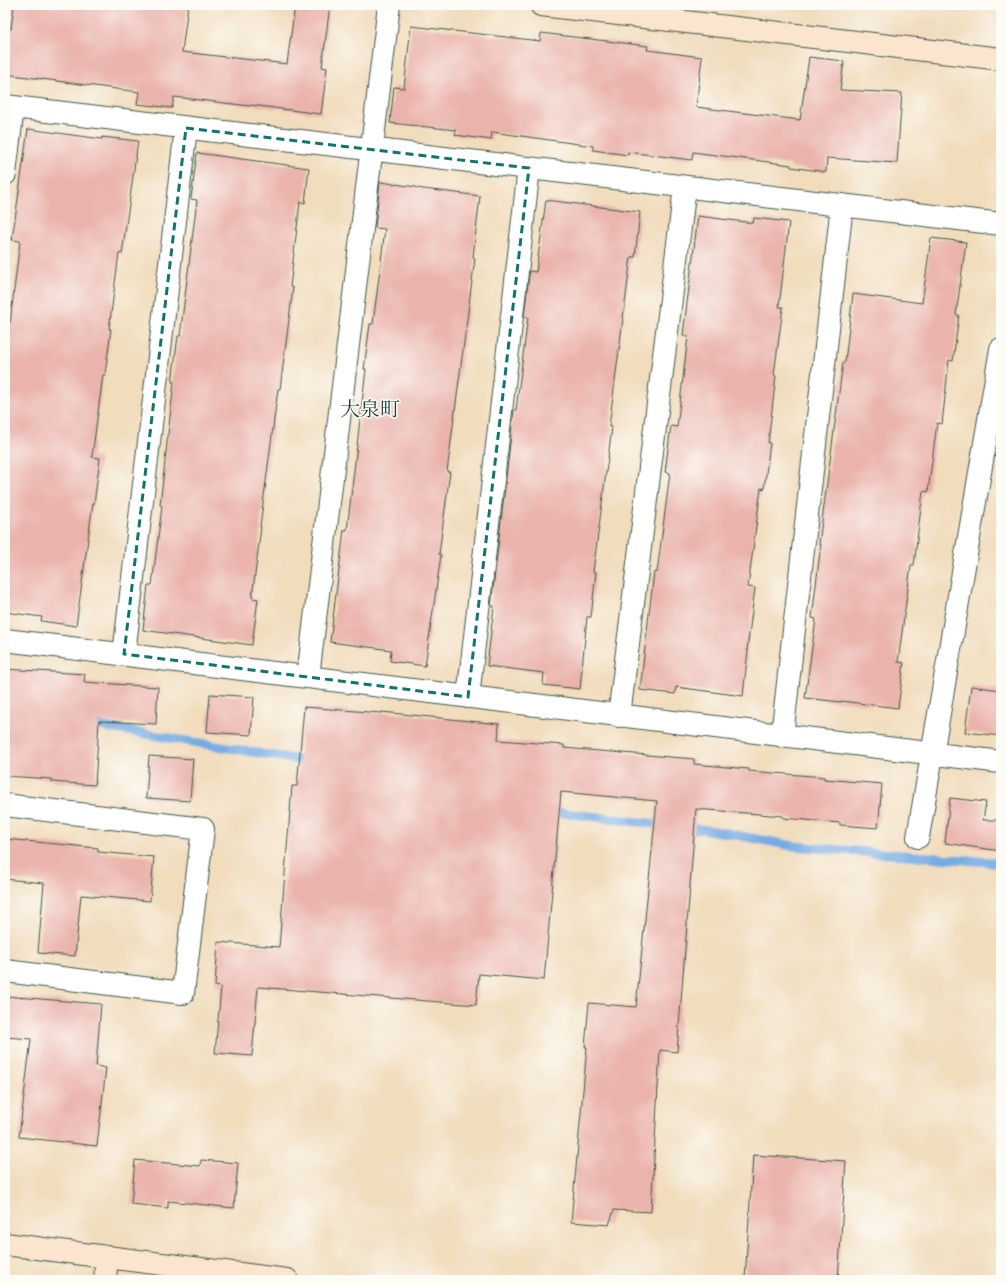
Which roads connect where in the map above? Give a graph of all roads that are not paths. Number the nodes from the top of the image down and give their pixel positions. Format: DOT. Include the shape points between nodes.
graph roads {
  1 [pos="389,5"];
  2 [pos="541,5"];
  3 [pos="1001,59"];
  4 [pos="9,106"];
  5 [pos="186,128"];
  6 [pos="372,150"];
  7 [pos="530,168"];
  8 [pos="5,174"];
  9 [pos="685,186"];
  10 [pos="842,205"];
  11 [pos="1001,224"];
  12 [pos="1001,349"];
  13 [pos="5,640"];
  14 [pos="124,654"];
  15 [pos="308,677"];
  16 [pos="468,697"];
  17 [pos="619,716"];
  18 [pos="782,736"];
  19 [pos="932,754"];
  20 [pos="1001,762"];
  21 [pos="5,805"];
  22 [pos="918,837"];
  23 [pos="5,971"];
  24 [pos="5,1244"];
  25 [pos="107,1256"];
  26 [pos="232,1276"];
  27 [pos="104,1280"];
  28 [pos="287,1280"];
  1 -- 6 [label="street"];
  2 -- 3 [label="street"];
  4 -- 5 [label="street"];
  4 -- 8 [label="street"];
  5 -- 6 [label="street"];
  5 -- 14 [label="street"];
  6 -- 7 [label="street"];
  6 -- 15 [label="street"];
  7 -- 9 [label="street"];
  7 -- 16 [label="street"];
  9 -- 10 [label="street"];
  9 -- 17 [label="street"];
  10 -- 11 [label="street"];
  10 -- 18 [label="street"];
  12 -- 19 [label="street"];
  13 -- 14 [label="street"];
  14 -- 15 [label="street"];
  15 -- 16 [label="street"];
  16 -- 17 [label="street"];
  17 -- 18 [label="street"];
  18 -- 19 [label="street"];
  19 -- 20 [label="street"];
  19 -- 22 [label="street"];
  21 -- 23 [label="street" via="203,829 183,993"];
  24 -- 25 [label="street"];
  25 -- 26 [label="street"];
  25 -- 27 [label="street"];
  26 -- 28 [label="street"];
}
